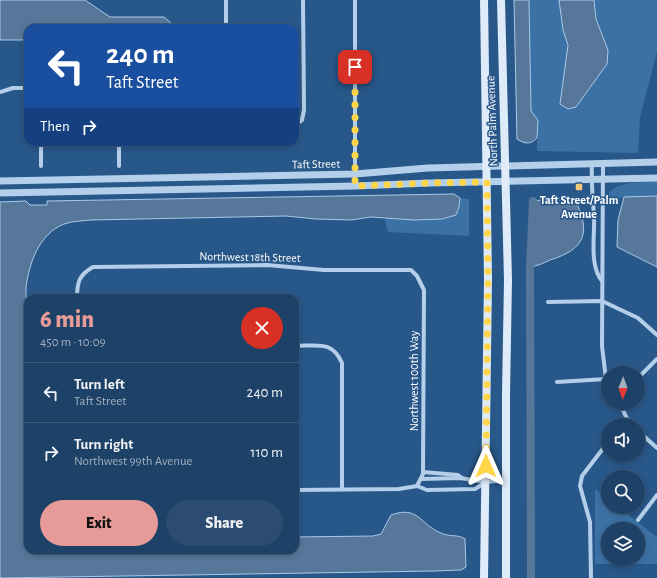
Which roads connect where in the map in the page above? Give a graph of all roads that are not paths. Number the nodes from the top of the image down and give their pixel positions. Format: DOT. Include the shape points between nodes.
graph roads {
  1 [pos="226,0"];
  2 [pos="303,0"];
  3 [pos="355,0"];
  4 [pos="484,0"];
  5 [pos="501,0"];
  6 [pos="226,24"];
  7 [pos="24,88"];
  8 [pos="0,92"];
  9 [pos="299,123"];
  10 [pos="41,146"];
  11 [pos="119,146"];
  12 [pos="657,162"];
  13 [pos="603,164"];
  14 [pos="592,165"];
  15 [pos="41,166"];
  16 [pos="119,166"];
  17 [pos="486,166"];
  18 [pos="506,166"];
  19 [pos="356,174"];
  20 [pos="657,178"];
  21 [pos="591,180"];
  22 [pos="604,180"];
  23 [pos="0,181"];
  24 [pos="487,182"];
  25 [pos="506,182"];
  26 [pos="355,186"];
  27 [pos="0,193"];
  28 [pos="417,276"];
  29 [pos="603,281"];
  30 [pos="77,294"];
  31 [pos="602,301"];
  32 [pos="548,302"];
  33 [pos="657,335"];
  34 [pos="299,346"];
  35 [pos="657,359"];
  36 [pos="605,366"];
  37 [pos="645,371"];
  38 [pos="601,381"];
  39 [pos="556,382"];
  40 [pos="645,437"];
  41 [pos="657,448"];
  42 [pos="601,451"];
  43 [pos="424,472"];
  44 [pos="421,478"];
  45 [pos="462,478"];
  46 [pos="506,480"];
  47 [pos="486,482"];
  48 [pos="416,486"];
  49 [pos="342,489"];
  50 [pos="299,490"];
  51 [pos="657,495"];
  52 [pos="638,520"];
  53 [pos="484,578"];
  54 [pos="506,578"];
  55 [pos="591,578"];
  1 -- 6 [label="street"];
  2 -- 9 [label="street" via="304,110"];
  3 -- 19 [label="street"];
  4 -- 17 [label="main road, North Palm Avenue"];
  5 -- 18 [label="main road, North Palm Avenue"];
  7 -- 8 [label="street"];
  10 -- 15 [label="street"];
  11 -- 16 [label="street"];
  12 -- 13 [label="street, Taft Street"];
  13 -- 14 [label="street, Taft Street"];
  13 -- 22 [label="street"];
  14 -- 18 [label="street, Taft Street"];
  14 -- 21 [label="street"];
  17 -- 18 [label="street, Taft Street"];
  17 -- 19 [label="street, Taft Street"];
  17 -- 24 [label="main road, North Palm Avenue"];
  18 -- 25 [label="main road, North Palm Avenue"];
  19 -- 23 [label="street, Taft Street"];
  19 -- 26 [label="street"];
  20 -- 22 [label="street, Taft Street"];
  21 -- 22 [label="street, Taft Street"];
  21 -- 25 [label="street, Taft Street"];
  21 -- 29 [label="street" via="593,243 598,275"];
  22 -- 29 [label="street"];
  24 -- 25 [label="street, Taft Street"];
  24 -- 26 [label="street, Taft Street"];
  24 -- 47 [label="main road, North Palm Avenue"];
  25 -- 46 [label="main road, North Palm Avenue"];
  26 -- 27 [label="street, Taft Street"];
  28 -- 30 [label="street, Northwest 18th Street" via="411,270 324,270 267,265 93,267 82,274 77,283"];
  28 -- 43 [label="street, Northwest 100th Way" via="424,290"];
  29 -- 31 [label="street"];
  31 -- 32 [label="street"];
  31 -- 33 [label="street" via="638,318"];
  31 -- 36 [label="street"];
  34 -- 49 [label="street" via="328,346 337,352 342,363"];
  35 -- 37 [label="street"];
  38 -- 39 [label="street"];
  40 -- 41 [label="street"];
  42 -- 55 [label="street" via="582,476 580,486 590,522"];
  43 -- 44 [label="street, Northwest 100th Way"];
  43 -- 45 [label="street" via="458,475"];
  44 -- 45 [label="street"];
  44 -- 48 [label="street, Northwest 100th Way"];
  45 -- 47 [label="street"];
  46 -- 47 [label="street"];
  46 -- 54 [label="main road, North Palm Avenue"];
  47 -- 48 [label="street" via="475,489 427,490"];
  47 -- 53 [label="main road, North Palm Avenue"];
  48 -- 49 [label="street" via="399,489"];
  49 -- 50 [label="street"];
  51 -- 52 [label="street"];
}
